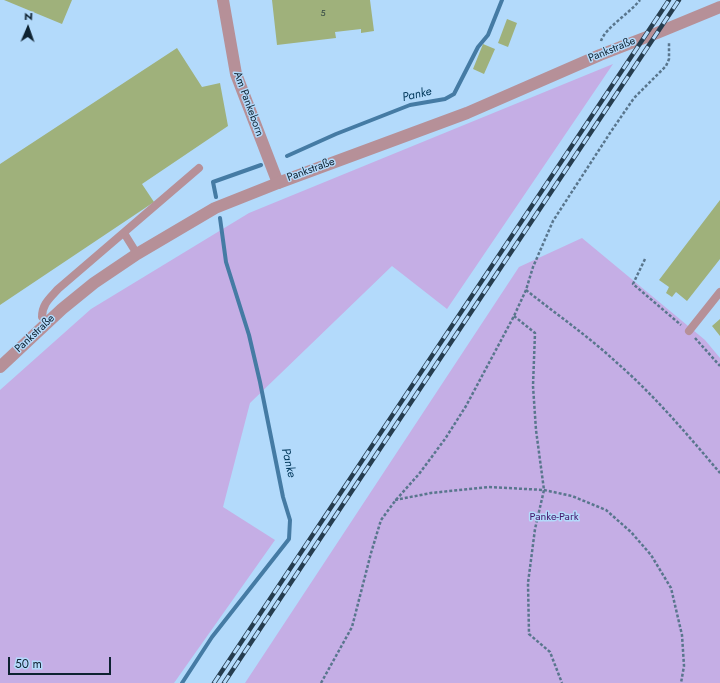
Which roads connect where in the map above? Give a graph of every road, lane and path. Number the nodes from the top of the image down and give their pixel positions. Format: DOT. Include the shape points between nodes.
graph roads {
  1 [pos="223,0"];
  2 [pos="640,0"];
  3 [pos="720,7"];
  4 [pos="669,42"];
  5 [pos="600,54"];
  6 [pos="199,168"];
  7 [pos="278,183"];
  8 [pos="124,233"];
  9 [pos="137,254"];
  10 [pos="645,259"];
  11 [pos="526,290"];
  12 [pos="720,292"];
  13 [pos="514,316"];
  14 [pos="48,323"];
  15 [pos="689,331"];
  16 [pos="720,366"];
  17 [pos="0,368"];
  18 [pos="720,473"];
  19 [pos="544,490"];
  20 [pos="395,501"];
  21 [pos="320,683"];
  22 [pos="562,683"];
  23 [pos="681,683"];
  1 -- 7 [label="street, Am Pankeborn" via="236,74"];
  2 -- 5 [label="path" via="608,30 601,40"];
  3 -- 5 [label="street, Pankstraße"];
  4 -- 11 [label="path" via="669,59 666,66 634,98 553,221"];
  5 -- 7 [label="street, Pankstraße" via="467,113"];
  6 -- 8 [label="lane"];
  7 -- 9 [label="street, Pankstraße" via="215,208"];
  8 -- 9 [label="lane"];
  8 -- 14 [label="lane" via="45,302 42,317"];
  9 -- 14 [label="street, Pankstraße" via="94,283"];
  10 -- 15 [label="path" via="633,284"];
  11 -- 13 [label="path"];
  11 -- 18 [label="path" via="617,363 678,423"];
  12 -- 15 [label="lane"];
  13 -- 19 [label="path" via="535,333 533,386"];
  13 -- 20 [label="path" via="462,413 419,474"];
  14 -- 17 [label="street, Pankstraße" via="14,359"];
  15 -- 16 [label="path"];
  19 -- 20 [label="path" via="489,487 431,493"];
  19 -- 22 [label="path" via="535,529 528,582 529,634 550,652"];
  19 -- 23 [label="path" via="572,496 606,510 631,532 651,555 670,588 678,613 684,666"];
  20 -- 21 [label="path" via="381,520 352,627"];
}
